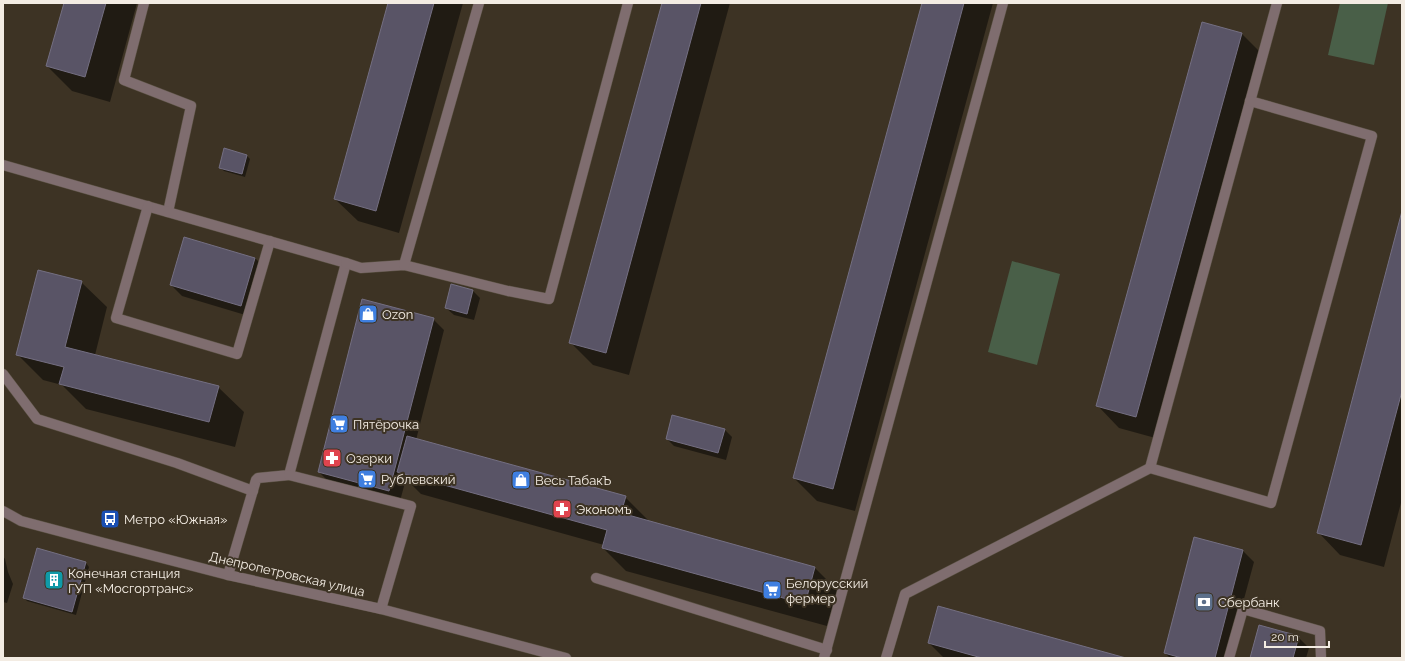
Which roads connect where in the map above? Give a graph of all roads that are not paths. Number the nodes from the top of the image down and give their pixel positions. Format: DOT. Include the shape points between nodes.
graph roads {
  1 [pos="144,3"];
  2 [pos="479,3"];
  3 [pos="628,3"];
  4 [pos="1003,3"];
  5 [pos="1277,3"];
  6 [pos="1250,101"];
  7 [pos="3,165"];
  8 [pos="148,206"];
  9 [pos="168,212"];
  10 [pos="270,241"];
  11 [pos="346,263"];
  12 [pos="404,265"];
  13 [pos="3,374"];
  14 [pos="1150,468"];
  15 [pos="289,476"];
  16 [pos="253,491"];
  17 [pos="3,511"];
  18 [pos="228,575"];
  19 [pos="596,578"];
  20 [pos="381,609"];
  21 [pos="825,654"];
  22 [pos="566,658"];
  23 [pos="886,658"];
  24 [pos="1229,658"];
  25 [pos="1321,658"];
  1 -- 9 [label="street" via="124,80 191,106"];
  2 -- 12 [label="street"];
  3 -- 12 [label="street" via="549,299"];
  4 -- 21 [label="street"];
  5 -- 6 [label="street"];
  6 -- 14 [label="street"];
  6 -- 14 [label="street" via="1372,136 1271,502"];
  7 -- 8 [label="street"];
  8 -- 9 [label="street"];
  8 -- 10 [label="street" via="116,318 237,354"];
  9 -- 10 [label="street"];
  10 -- 11 [label="street"];
  11 -- 12 [label="street" via="361,268"];
  11 -- 15 [label="street"];
  13 -- 16 [label="street" via="37,419 177,463"];
  14 -- 23 [label="street" via="905,594"];
  15 -- 16 [label="street" via="258,478"];
  15 -- 20 [label="street" via="411,506"];
  16 -- 18 [label="street"];
  17 -- 18 [label="street, Днепропетровская улица" via="21,521"];
  18 -- 20 [label="street, Днепропетровская улица"];
  19 -- 21 [label="street"];
  20 -- 22 [label="street, Днепропетровская улица"];
  24 -- 25 [label="street" via="1243,609 1320,631"];
}
